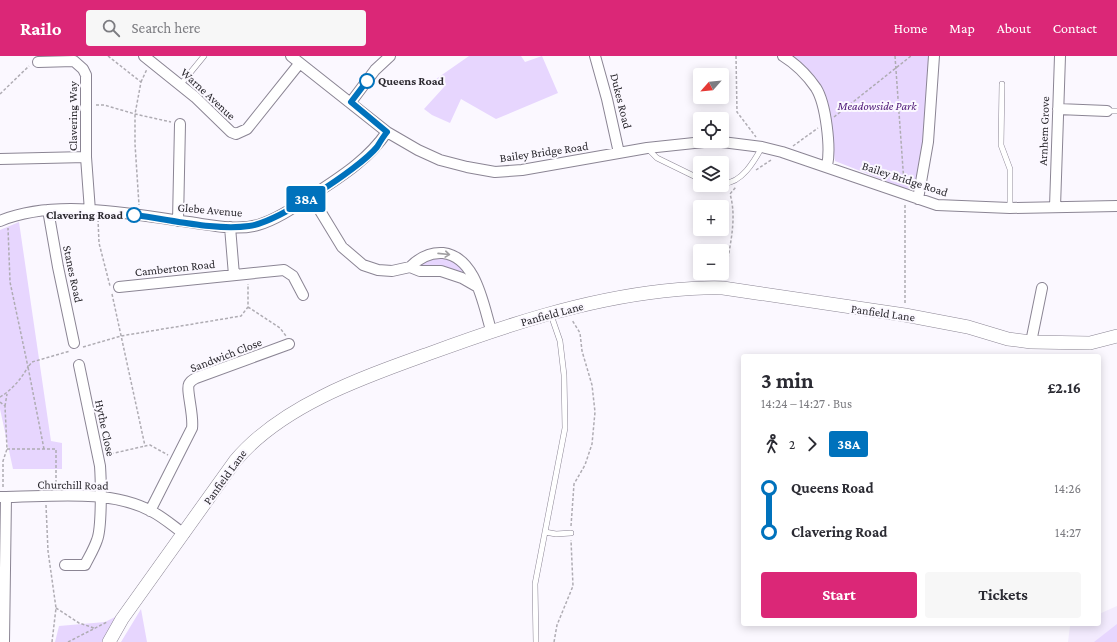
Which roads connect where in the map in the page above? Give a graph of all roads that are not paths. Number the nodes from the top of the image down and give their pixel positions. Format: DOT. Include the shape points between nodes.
graph roads {
  1 [pos="144,56"];
  2 [pos="204,56"];
  3 [pos="291,56"];
  4 [pos="390,56"];
  5 [pos="595,56"];
  6 [pos="783,56"];
  7 [pos="934,56"];
  8 [pos="1060,56"];
  9 [pos="35,63"];
  10 [pos="299,64"];
  11 [pos="181,84"];
  12 [pos="1002,84"];
  13 [pos="351,102"];
  14 [pos="1058,109"];
  15 [pos="1112,111"];
  16 [pos="180,124"];
  17 [pos="387,132"];
  18 [pos="693,143"];
  19 [pos="729,143"];
  20 [pos="762,147"];
  21 [pos="647,148"];
  22 [pos="619,153"];
  23 [pos="86,157"];
  24 [pos="0,158"];
  25 [pos="827,166"];
  26 [pos="693,176"];
  27 [pos="729,183"];
  28 [pos="311,196"];
  29 [pos="918,200"];
  30 [pos="1117,206"];
  31 [pos="1010,208"];
  32 [pos="1055,208"];
  33 [pos="48,210"];
  34 [pos="94,211"];
  35 [pos="4,219"];
  36 [pos="178,221"];
  37 [pos="230,227"];
  38 [pos="410,267"];
  39 [pos="234,275"];
  40 [pos="476,286"];
  41 [pos="1042,288"];
  42 [pos="113,289"];
  43 [pos="303,295"];
  44 [pos="551,314"];
  45 [pos="491,330"];
  46 [pos="1117,336"];
  47 [pos="1031,342"];
  48 [pos="289,344"];
  49 [pos="75,346"];
  50 [pos="79,364"];
  51 [pos="100,496"];
  52 [pos="3,497"];
  53 [pos="150,511"];
  54 [pos="545,532"];
  55 [pos="571,533"];
  56 [pos="184,534"];
  57 [pos="65,565"];
  58 [pos="4,642"];
  59 [pos="109,642"];
  60 [pos="536,642"];
  1 -- 11 [label="street, Warne Avenue"];
  2 -- 11 [label="lane"];
  3 -- 10 [label="street, Bailey Bridge Road"];
  4 -- 13 [label="street" via="375,70"];
  5 -- 22 [label="street, Dukes Road"];
  6 -- 25 [label="street" via="795,64 816,89 828,132 830,155"];
  7 -- 29 [label="street" via="928,142"];
  8 -- 14 [label="street, Arnhem Grove"];
  9 -- 23 [label="street, Clavering Way" via="74,61 86,75"];
  10 -- 11 [label="street, Warne Avenue" via="247,130 241,133 231,132"];
  10 -- 13 [label="street, Bailey Bridge Road"];
  12 -- 31 [label="lane" via="1001,145 1010,169"];
  13 -- 17 [label="street, Bailey Bridge Road"];
  14 -- 15 [label="street"];
  14 -- 32 [label="street, Arnhem Grove"];
  16 -- 36 [label="street"];
  17 -- 22 [label="street, Bailey Bridge Road" via="440,160 495,172 522,170"];
  17 -- 28 [label="street, Glebe Avenue" via="376,147 348,172"];
  18 -- 21 [label="street, Bailey Bridge Road"];
  19 -- 20 [label="street, Bailey Bridge Road"];
  20 -- 25 [label="street, Bailey Bridge Road"];
  20 -- 27 [label="lane" via="752,165"];
  21 -- 22 [label="street, Bailey Bridge Road"];
  21 -- 26 [label="lane" via="657,158"];
  23 -- 24 [label="street"];
  23 -- 34 [label="street, Clavering Way"];
  25 -- 29 [label="street, Bailey Bridge Road"];
  28 -- 37 [label="street, Glebe Avenue" via="259,225"];
  28 -- 38 [label="street" via="342,247 355,260 378,270 392,271"];
  29 -- 31 [label="street, Bailey Bridge Road" via="956,207"];
  30 -- 32 [label="street, Bailey Bridge Road"];
  31 -- 32 [label="street, Bailey Bridge Road"];
  33 -- 34 [label="street, Glebe Avenue"];
  33 -- 35 [label="street, Glebe Avenue" via="31,211"];
  33 -- 49 [label="street, Stanes Road"];
  34 -- 36 [label="street, Glebe Avenue"];
  36 -- 37 [label="street, Glebe Avenue"];
  37 -- 39 [label="street, Camberton Road"];
  38 -- 40 [label="street" via="441,271"];
  38 -- 40 [label="street, one-way" via="418,259 433,253 451,255 468,266"];
  39 -- 42 [label="street, Camberton Road"];
  39 -- 43 [label="street, Camberton Road" via="284,270 293,276"];
  40 -- 45 [label="street"];
  41 -- 47 [label="street"];
  44 -- 45 [label="street, Panfield Lane"];
  44 -- 47 [label="street, Panfield Lane" via="624,296 706,287 905,315"];
  44 -- 54 [label="lane" via="560,341 564,375 565,428"];
  45 -- 56 [label="street, Panfield Lane" via="354,382 283,419 248,445"];
  46 -- 47 [label="street, Panfield Lane" via="1090,342"];
  48 -- 53 [label="street, Sandwich Close" via="196,378 189,383 193,422"];
  50 -- 51 [label="street, Hythe Close" via="98,456 102,482"];
  51 -- 52 [label="street, Churchill Road"];
  51 -- 53 [label="street, Churchill Road" via="118,499"];
  51 -- 57 [label="street, Hythe Close" via="98,539 84,565"];
  52 -- 58 [label="street"];
  53 -- 56 [label="street, Churchill Road"];
  54 -- 55 [label="lane"];
  54 -- 60 [label="lane" via="535,584"];
  56 -- 59 [label="street, Panfield Lane" via="122,619"];
}
